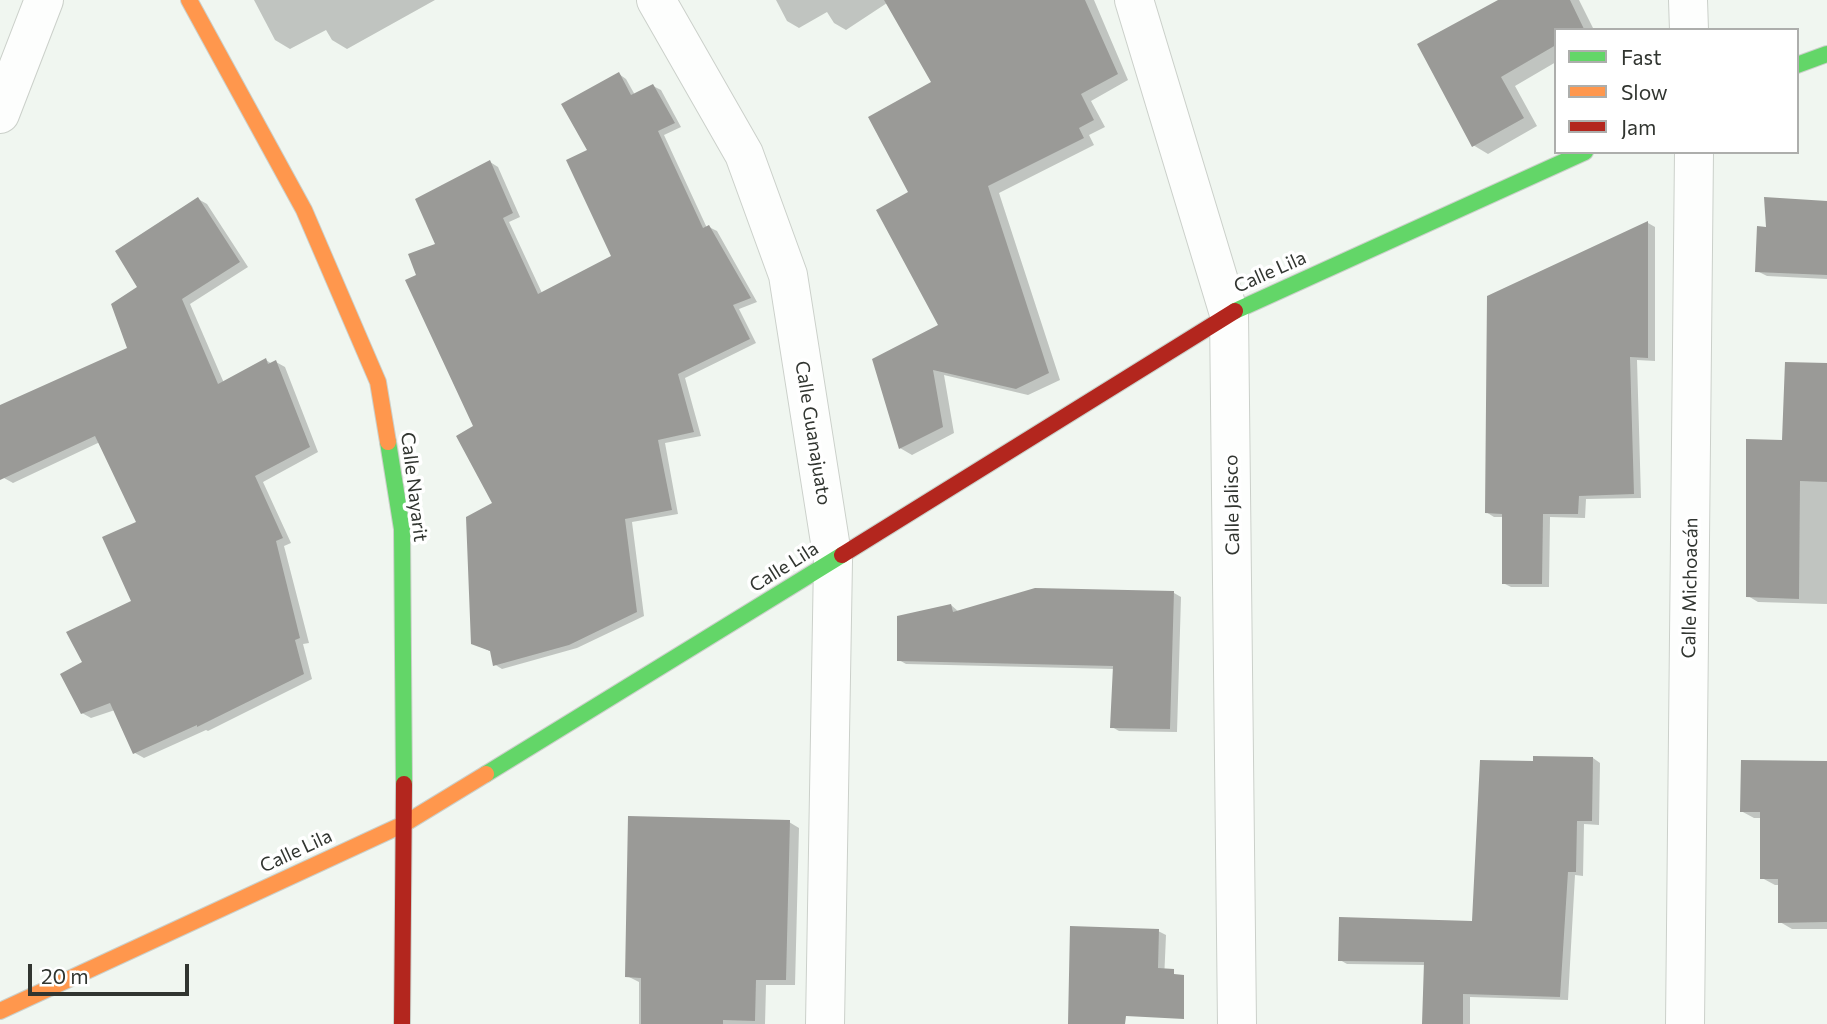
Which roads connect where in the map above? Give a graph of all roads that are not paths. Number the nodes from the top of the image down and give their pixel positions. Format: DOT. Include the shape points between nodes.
graph roads {
  1 [pos="44,0"];
  2 [pos="189,0"];
  3 [pos="656,0"];
  4 [pos="1134,0"];
  5 [pos="1688,0"];
  6 [pos="1689,28"];
  7 [pos="1827,54"];
  8 [pos="1799,64"];
  9 [pos="0,114"];
  10 [pos="1581,154"];
  11 [pos="1694,154"];
  12 [pos="1229,314"];
  13 [pos="834,561"];
  14 [pos="404,824"];
  15 [pos="0,1010"];
  16 [pos="402,1024"];
  17 [pos="824,1024"];
  18 [pos="1237,1024"];
  19 [pos="1685,1024"];
  1 -- 9 [label="street"];
  2 -- 14 [label="street, Calle Nayarit" via="304,210 378,382 402,529"];
  3 -- 13 [label="street, Calle Guanajuato" via="744,154 788,275"];
  4 -- 12 [label="street, Calle Jalisco"];
  5 -- 6 [label="street"];
  7 -- 8 [label="street"];
  10 -- 12 [label="street, Calle Lila"];
  11 -- 19 [label="street, Calle Michoacán"];
  12 -- 13 [label="street, Calle Lila"];
  12 -- 18 [label="street, Calle Jalisco"];
  13 -- 14 [label="street, Calle Lila"];
  13 -- 17 [label="street, Calle Guanajuato"];
  14 -- 15 [label="street, Calle Lila"];
  14 -- 16 [label="street, Calle Nayarit"];
}
